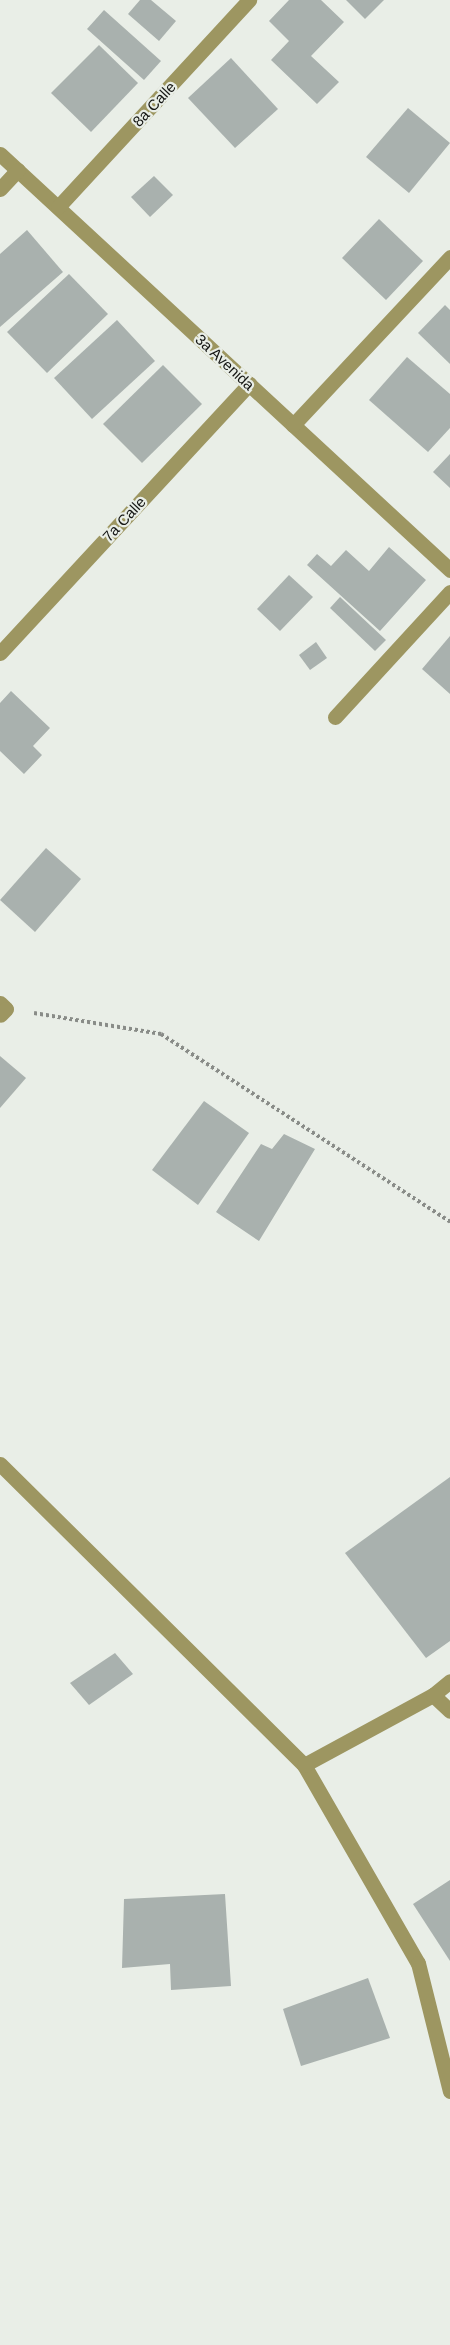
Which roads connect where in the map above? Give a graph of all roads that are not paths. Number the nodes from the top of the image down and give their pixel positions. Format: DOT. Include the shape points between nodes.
graph roads {
  1 [pos="249,0"];
  2 [pos="0,154"];
  3 [pos="18,170"];
  4 [pos="0,189"];
  5 [pos="58,207"];
  6 [pos="450,257"];
  7 [pos="249,384"];
  8 [pos="293,425"];
  9 [pos="450,570"];
  10 [pos="450,592"];
  11 [pos="0,653"];
  12 [pos="335,717"];
  13 [pos="2,1469"];
  14 [pos="450,1681"];
  15 [pos="433,1695"];
  16 [pos="450,1711"];
  17 [pos="304,1765"];
  18 [pos="450,2091"];
  1 -- 5 [label="street, 8a Calle"];
  2 -- 3 [label="street, 3a Avenida"];
  3 -- 4 [label="street"];
  3 -- 5 [label="street, 3a Avenida"];
  5 -- 7 [label="street, 3a Avenida"];
  6 -- 8 [label="street"];
  7 -- 8 [label="street, 3a Avenida"];
  7 -- 11 [label="street, 7a Calle"];
  8 -- 9 [label="street, 3a Avenida"];
  10 -- 12 [label="street"];
  13 -- 17 [label="street"];
  14 -- 15 [label="street"];
  15 -- 16 [label="street"];
  15 -- 17 [label="street"];
  17 -- 18 [label="street" via="418,1963"];
}
